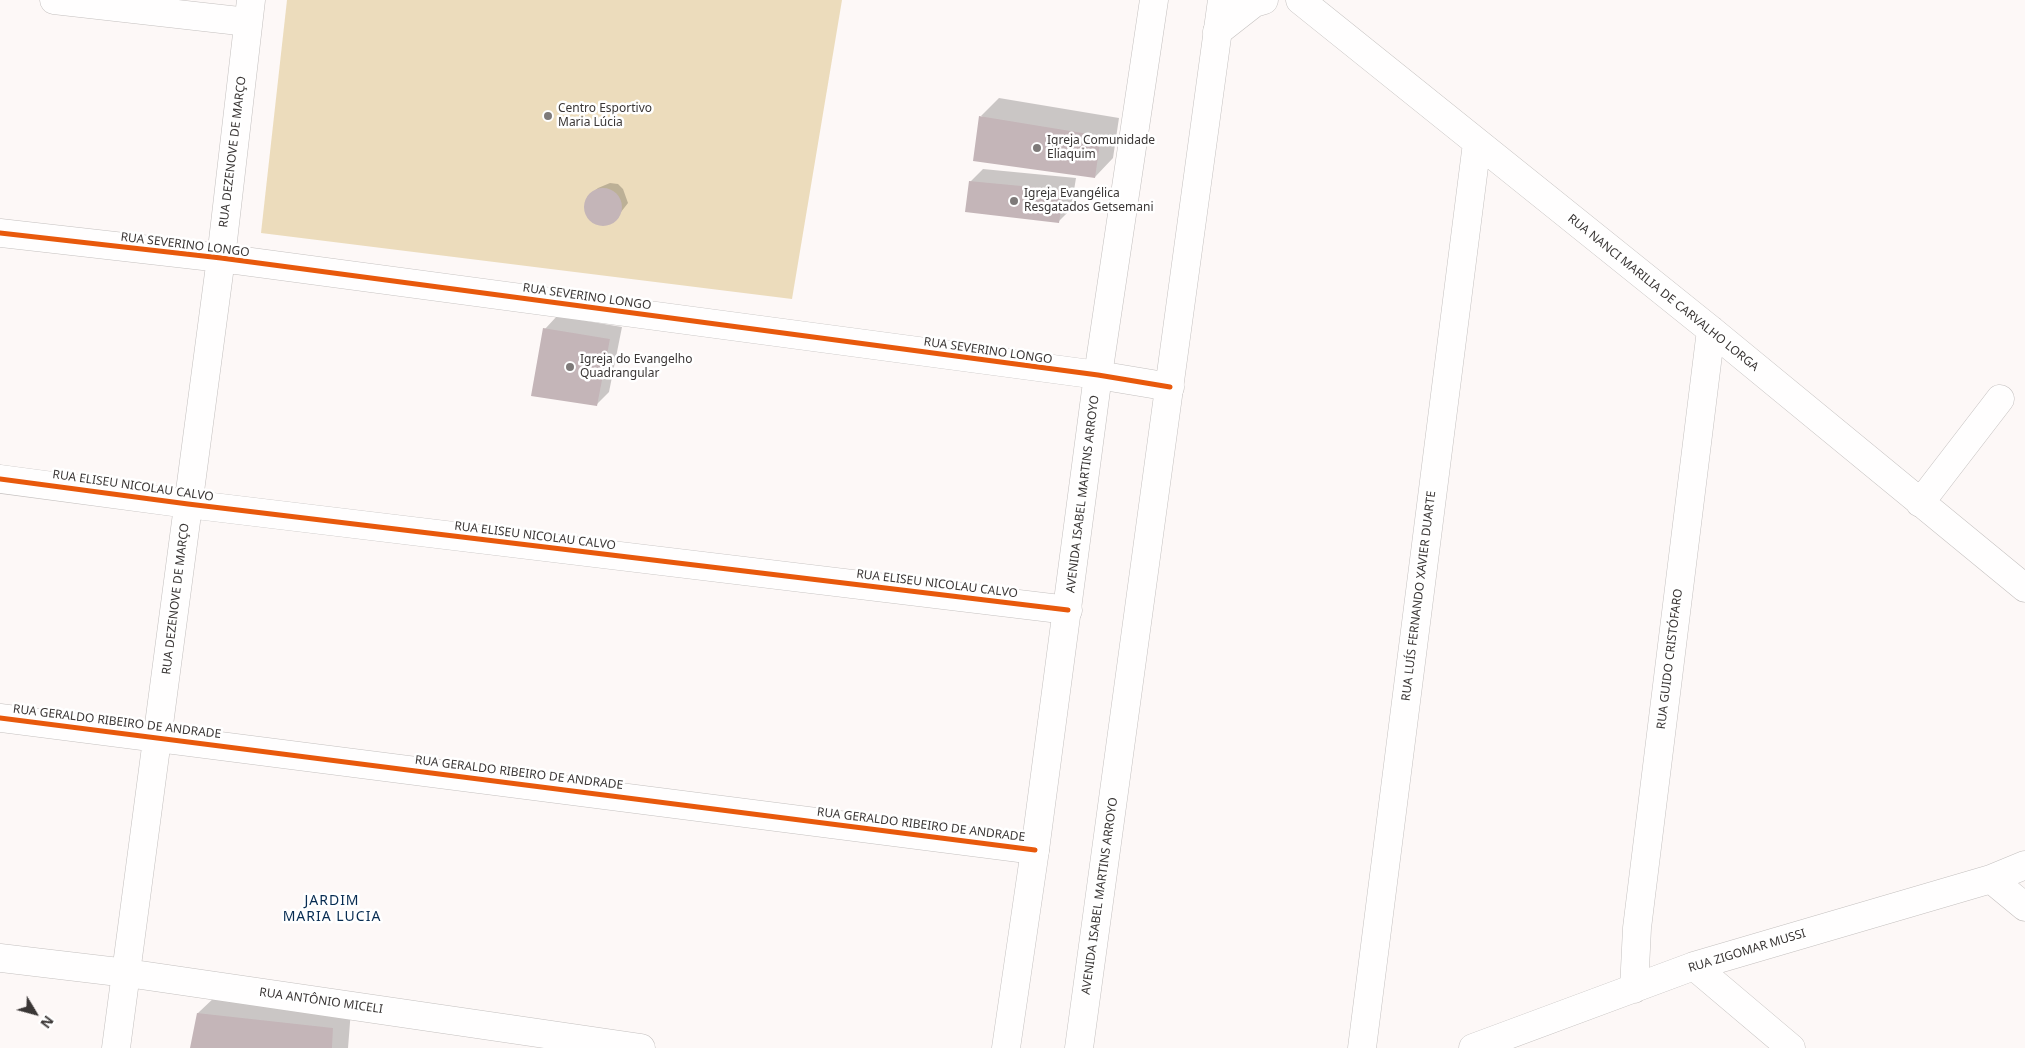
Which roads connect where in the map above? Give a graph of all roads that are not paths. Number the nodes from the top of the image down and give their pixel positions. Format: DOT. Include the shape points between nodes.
graph roads {
  1 [pos="54,0"];
  2 [pos="1154,0"];
  3 [pos="1222,0"];
  4 [pos="1264,0"];
  5 [pos="1300,0"];
  6 [pos="249,11"];
  7 [pos="1218,32"];
  8 [pos="1477,143"];
  9 [pos="0,234"];
  10 [pos="220,258"];
  11 [pos="1711,330"];
  12 [pos="1098,376"];
  13 [pos="1170,387"];
  14 [pos="2000,399"];
  15 [pos="0,478"];
  16 [pos="1920,502"];
  17 [pos="188,504"];
  18 [pos="2025,588"];
  19 [pos="1068,610"];
  20 [pos="0,718"];
  21 [pos="159,737"];
  22 [pos="1035,850"];
  23 [pos="2025,865"];
  24 [pos="1991,879"];
  25 [pos="2025,907"];
  26 [pos="0,958"];
  27 [pos="1694,966"];
  28 [pos="127,973"];
  29 [pos="1634,989"];
  30 [pos="116,1048"];
  31 [pos="641,1048"];
  32 [pos="1006,1048"];
  33 [pos="1079,1048"];
  34 [pos="1362,1048"];
  35 [pos="1473,1048"];
  36 [pos="1791,1048"];
  1 -- 6 [label="street"];
  2 -- 12 [label="street, AVENIDA ISABEL MARTINS ARROYO"];
  3 -- 7 [label="street, AVENIDA ISABEL MARTINS ARROYO"];
  4 -- 7 [label="street" via="1254,3"];
  5 -- 8 [label="street, RUA NANCI MARILIA DE CARVALHO LORGA"];
  6 -- 10 [label="street, RUA DEZENOVE DE MARÇO"];
  7 -- 13 [label="street, AVENIDA ISABEL MARTINS ARROYO"];
  8 -- 11 [label="street, RUA NANCI MARILIA DE CARVALHO LORGA"];
  8 -- 34 [label="street, RUA LUÍS FERNANDO XAVIER DUARTE"];
  9 -- 10 [label="street, RUA SEVERINO LONGO"];
  10 -- 12 [label="street, RUA SEVERINO LONGO"];
  10 -- 17 [label="street, RUA DEZENOVE DE MARÇO"];
  11 -- 16 [label="street, RUA NANCI MARILIA DE CARVALHO LORGA"];
  11 -- 29 [label="street, RUA GUIDO CRISTÓFARO" via="1638,918"];
  12 -- 13 [label="street, RUA SEVERINO LONGO"];
  12 -- 19 [label="street, AVENIDA ISABEL MARTINS ARROYO"];
  13 -- 33 [label="street, AVENIDA ISABEL MARTINS ARROYO"];
  14 -- 16 [label="street"];
  15 -- 17 [label="street, RUA ELISEU NICOLAU CALVO"];
  16 -- 18 [label="street, RUA NANCI MARILIA DE CARVALHO LORGA"];
  17 -- 19 [label="street, RUA ELISEU NICOLAU CALVO"];
  17 -- 21 [label="street, RUA DEZENOVE DE MARÇO"];
  19 -- 22 [label="street, AVENIDA ISABEL MARTINS ARROYO"];
  20 -- 21 [label="street, RUA GERALDO RIBEIRO DE ANDRADE"];
  21 -- 22 [label="street, RUA GERALDO RIBEIRO DE ANDRADE"];
  21 -- 28 [label="street, RUA DEZENOVE DE MARÇO"];
  22 -- 32 [label="street, AVENIDA ISABEL MARTINS ARROYO"];
  23 -- 24 [label="street, RUA ZIGOMAR MUSSI"];
  24 -- 25 [label="street"];
  24 -- 27 [label="street, RUA ZIGOMAR MUSSI"];
  26 -- 28 [label="street, RUA ANTÔNIO MICELI"];
  27 -- 29 [label="street, RUA ZIGOMAR MUSSI"];
  27 -- 36 [label="street"];
  28 -- 30 [label="street, RUA DEZENOVE DE MARÇO"];
  28 -- 31 [label="street, RUA ANTÔNIO MICELI"];
  29 -- 35 [label="street, RUA ZIGOMAR MUSSI"];
}
